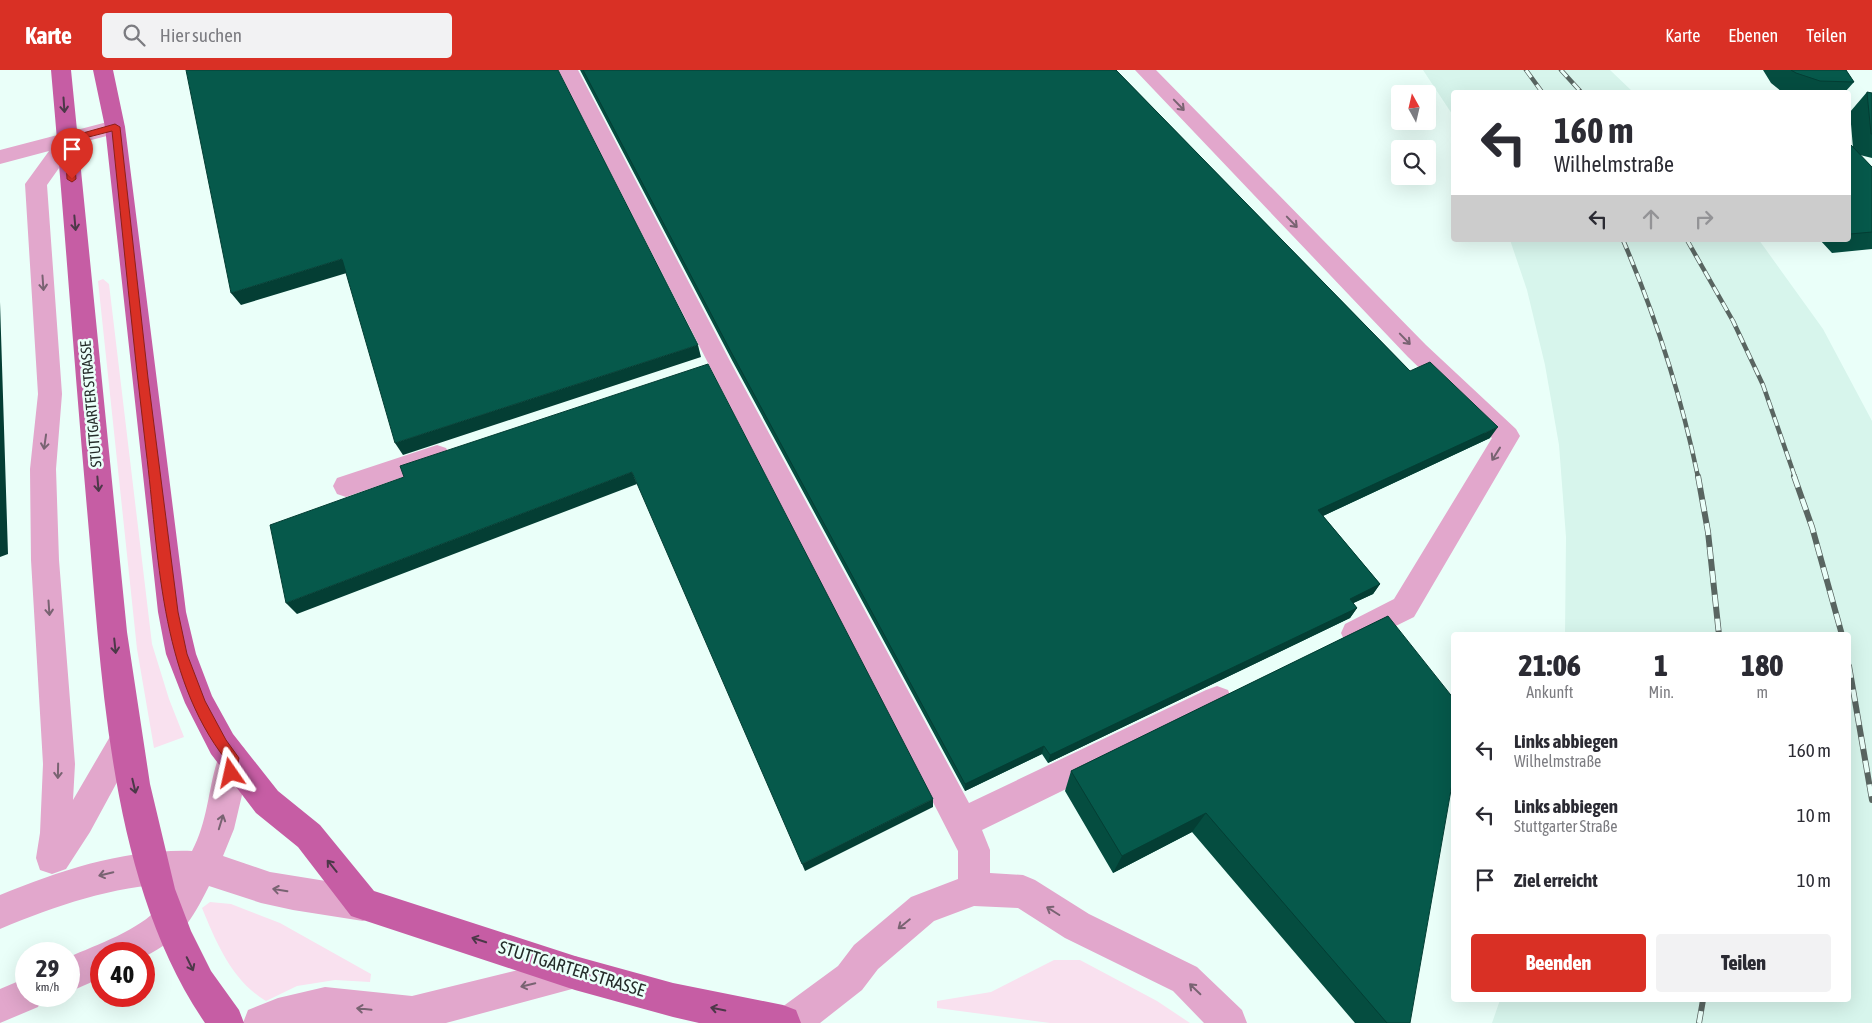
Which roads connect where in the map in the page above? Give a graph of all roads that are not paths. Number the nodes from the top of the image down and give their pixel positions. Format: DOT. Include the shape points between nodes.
graph roads {
  1 [pos="61,70"];
  2 [pos="104,70"];
  3 [pos="568,70"];
  4 [pos="1145,70"];
  5 [pos="115,127"];
  6 [pos="68,140"];
  7 [pos="0,157"];
  8 [pos="456,449"];
  9 [pos="346,486"];
  10 [pos="1333,643"];
  11 [pos="1236,690"];
  12 [pos="126,738"];
  13 [pos="233,758"];
  14 [pos="962,824"];
  15 [pos="52,858"];
  16 [pos="154,866"];
  17 [pos="203,868"];
  18 [pos="974,889"];
  19 [pos="363,904"];
  20 [pos="9,908"];
  21 [pos="170,920"];
  22 [pos="136,942"];
  23 [pos="575,973"];
  24 [pos="15,1000"];
  25 [pos="0,1007"];
  26 [pos="226,1023"];
  27 [pos="261,1023"];
  28 [pos="783,1023"];
  29 [pos="791,1023"];
  30 [pos="1229,1023"];
  1 -- 6 [label="main road, STUTTGARTER STRASSE, one-way"];
  2 -- 5 [label="main road"];
  3 -- 14 [label="street" via="710,366"];
  4 -- 10 [label="street, one-way" via="1417,351 1507,436 1404,608"];
  5 -- 6 [label="street"];
  5 -- 13 [label="main road" via="172,612 181,654 200,703"];
  6 -- 7 [label="street"];
  6 -- 12 [label="main road, STUTTGARTER STRASSE, one-way" via="103,540"];
  6 -- 15 [label="street, one-way" via="36,184 50,394 42,469 59,764"];
  8 -- 9 [label="street"];
  11 -- 14 [label="street"];
  12 -- 15 [label="street" via="79,821"];
  12 -- 16 [label="main road, STUTTGARTER STRASSE, one-way" via="132,780"];
  17 -- 13 [label="street, one-way" via="227,803"];
  19 -- 13 [label="main road, one-way" via="308,836 266,802"];
  14 -- 18 [label="street" via="974,850"];
  15 -- 20 [label="street"];
  16 -- 17 [label="street, STUTTGARTER STRASSE"];
  16 -- 20 [label="street, STUTTGARTER STRASSE, one-way" via="91,878"];
  16 -- 21 [label="main road"];
  19 -- 17 [label="street, STUTTGARTER STRASSE, one-way" via="269,888 233,874"];
  17 -- 21 [label="street"];
  18 -- 29 [label="street, one-way" via="923,909 866,957 850,978"];
  30 -- 18 [label="street, one-way" via="1185,979 1078,926 1023,892"];
  23 -- 19 [label="main road, STUTTGARTER STRASSE, one-way"];
  21 -- 22 [label="street"];
  21 -- 26 [label="main road, one-way" via="214,1008"];
  23 -- 27 [label="street, one-way" via="412,1014 325,1006"];
  28 -- 23 [label="main road, STUTTGARTER STRASSE, one-way" via="673,1000"];
  24 -- 25 [label="street"];
}
